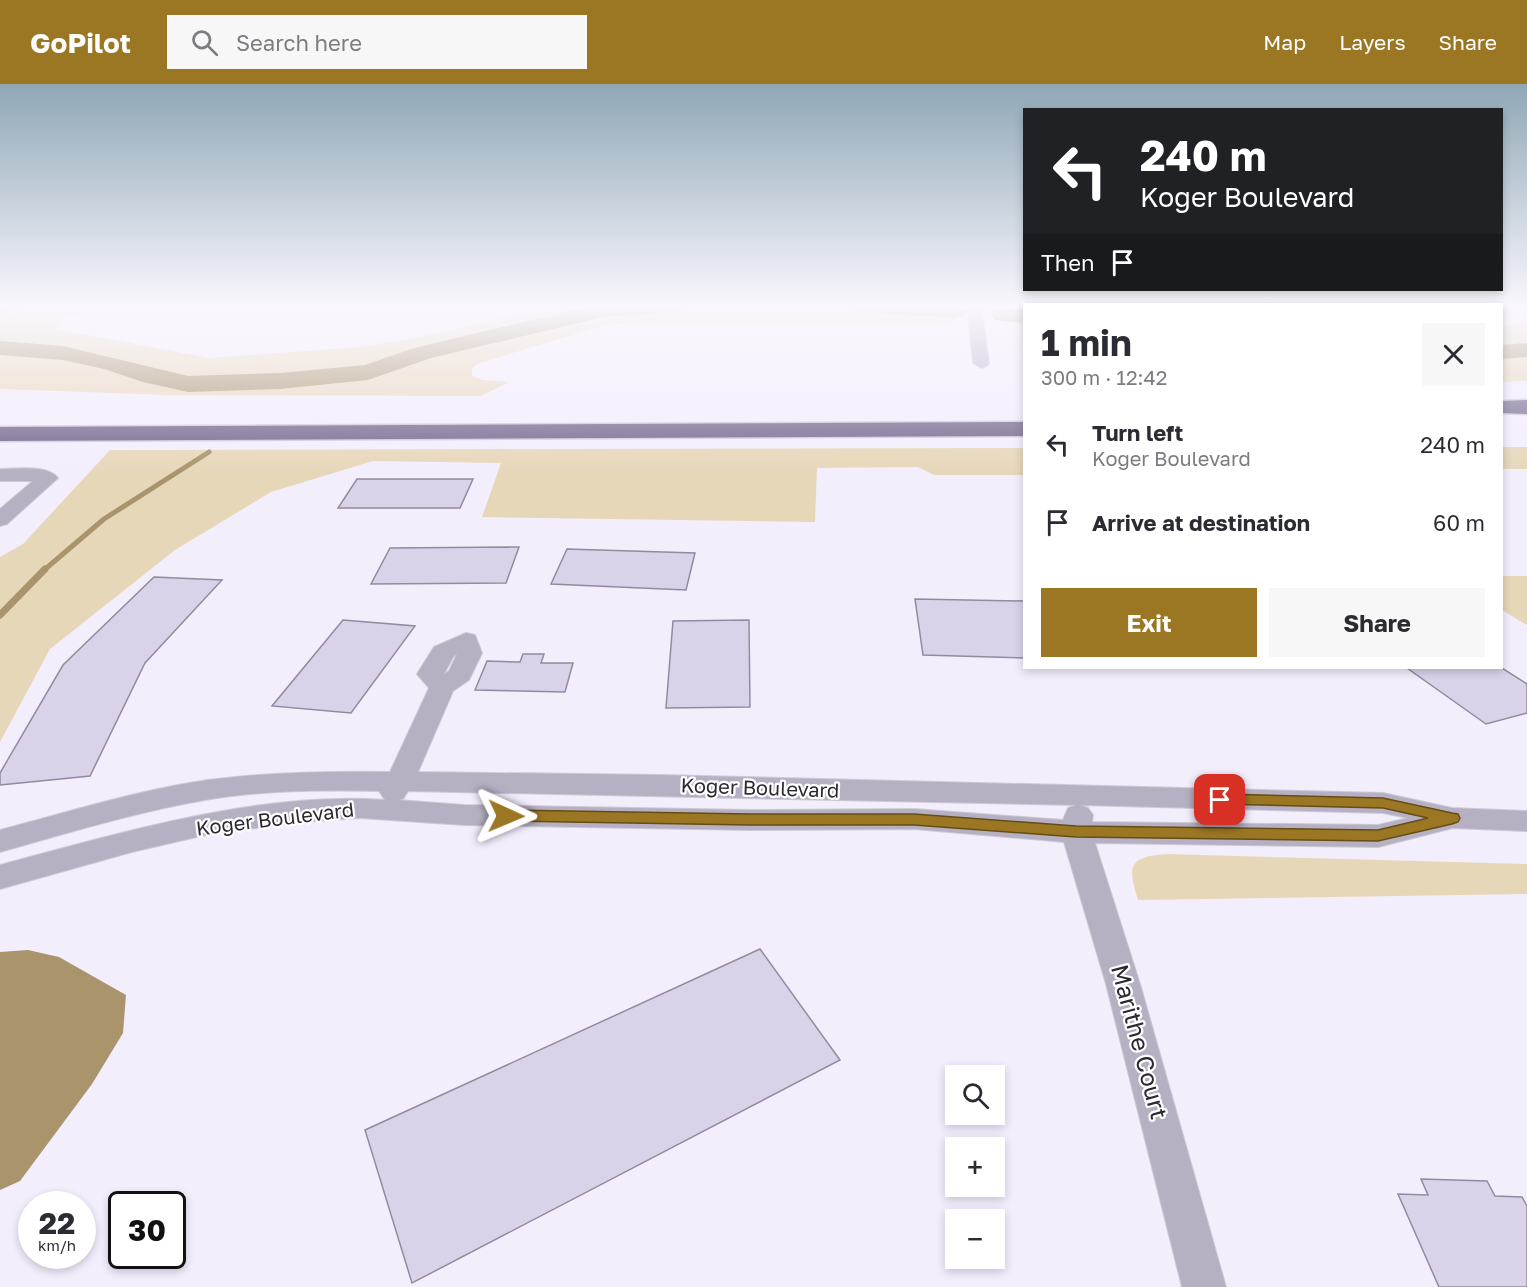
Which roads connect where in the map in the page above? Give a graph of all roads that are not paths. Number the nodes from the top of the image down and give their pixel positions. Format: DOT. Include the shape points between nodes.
graph roads {
  1 [pos="1503,407"];
  2 [pos="1527,407"];
  3 [pos="1023,409"];
  4 [pos="0,414"];
  5 [pos="1503,428"];
  6 [pos="1527,428"];
  7 [pos="1023,429"];
  8 [pos="0,434"];
  9 [pos="0,475"];
  10 [pos="0,520"];
  11 [pos="442,687"];
  12 [pos="400,781"];
  13 [pos="380,810"];
  14 [pos="1078,814"];
  15 [pos="1527,821"];
  16 [pos="0,840"];
  17 [pos="0,876"];
  18 [pos="1204,1287"];
  1 -- 2 [label="highway"];
  3 -- 4 [label="highway"];
  5 -- 6 [label="highway"];
  7 -- 8 [label="highway"];
  9 -- 10 [label="street" via="48,478"];
  11 -- 12 [label="street"];
  12 -- 13 [label="street"];
  12 -- 14 [label="street, Koger Boulevard" via="649,785"];
  12 -- 16 [label="street, Koger Boulevard" via="304,780 207,790"];
  13 -- 14 [label="street, Koger Boulevard" via="750,820"];
  13 -- 17 [label="street, Koger Boulevard" via="290,813 201,826"];
  14 -- 15 [label="street, Koger Boulevard" via="1378,836 1452,818"];
  14 -- 18 [label="street, Marithe Court"];
}
